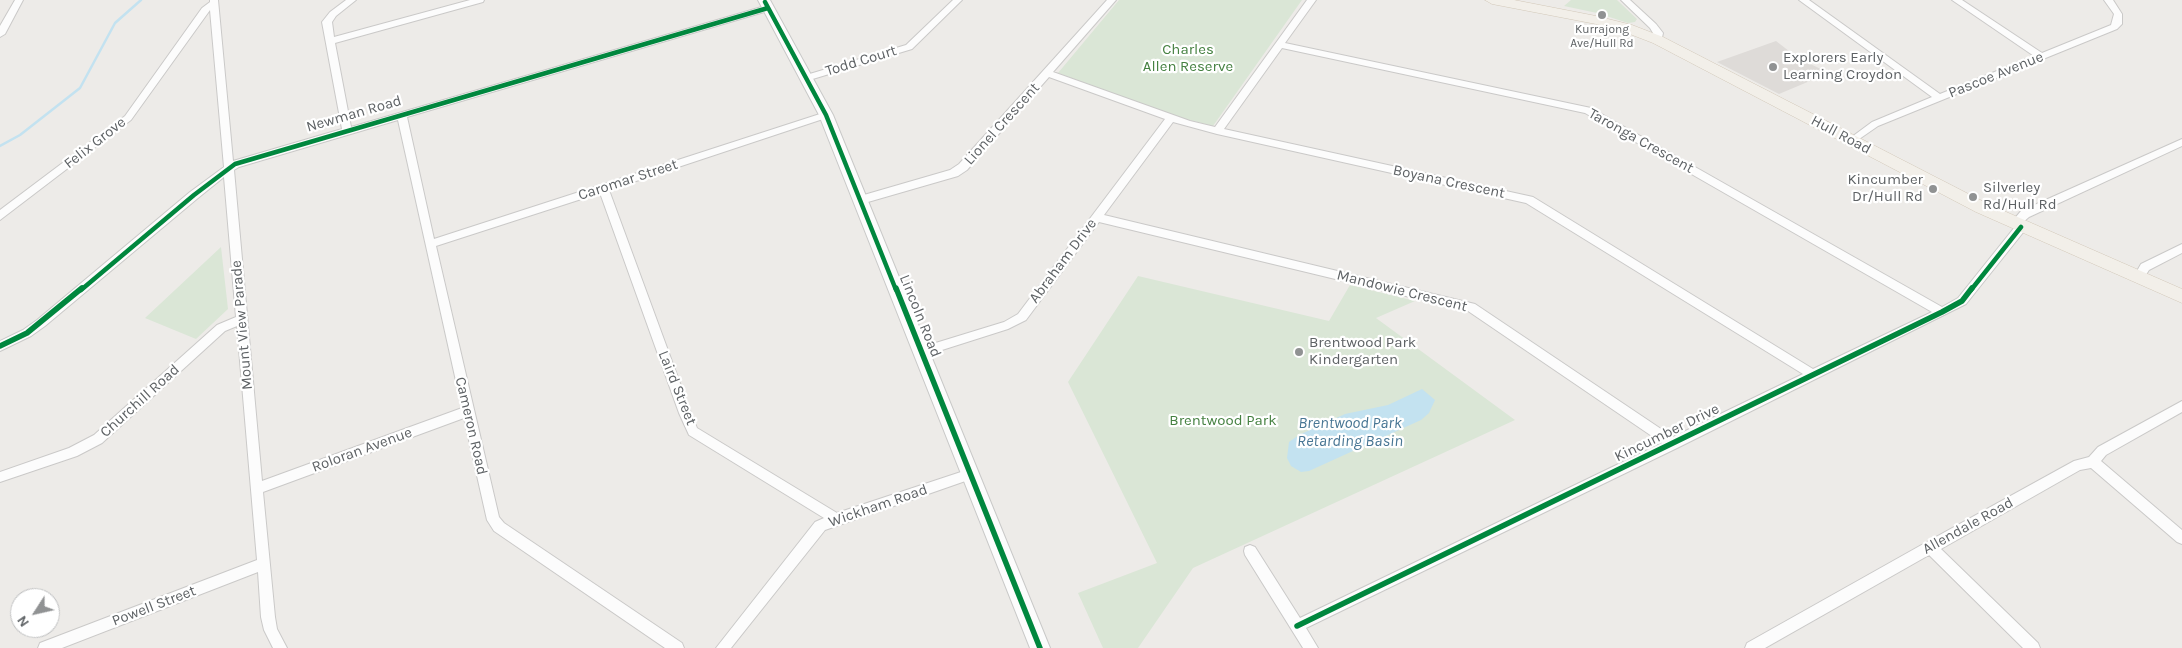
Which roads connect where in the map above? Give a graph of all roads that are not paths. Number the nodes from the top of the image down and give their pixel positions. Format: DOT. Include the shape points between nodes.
graph roads {
  1 [pos="20,0"];
  2 [pos="352,0"];
  3 [pos="480,0"];
  4 [pos="958,0"];
  5 [pos="1112,0"];
  6 [pos="1312,0"];
  7 [pos="1492,0"];
  8 [pos="1625,0"];
  9 [pos="1804,0"];
  10 [pos="1956,0"];
  11 [pos="2108,0"];
  12 [pos="214,2"];
  13 [pos="766,4"];
  14 [pos="1645,18"];
  15 [pos="216,22"];
  16 [pos="1627,28"];
  17 [pos="191,29"];
  18 [pos="0,34"];
  19 [pos="1658,40"];
  20 [pos="332,41"];
  21 [pos="1280,45"];
  22 [pos="2042,57"];
  23 [pos="1048,74"];
  24 [pos="806,78"];
  25 [pos="1939,98"];
  26 [pos="402,114"];
  27 [pos="826,115"];
  28 [pos="1170,119"];
  29 [pos="346,130"];
  30 [pos="1217,131"];
  31 [pos="1852,141"];
  32 [pos="2182,142"];
  33 [pos="228,168"];
  34 [pos="603,188"];
  35 [pos="861,200"];
  36 [pos="0,216"];
  37 [pos="1096,217"];
  38 [pos="2018,226"];
  39 [pos="430,244"];
  40 [pos="2182,248"];
  41 [pos="2138,278"];
  42 [pos="2182,296"];
  43 [pos="1942,312"];
  44 [pos="242,319"];
  45 [pos="0,346"];
  46 [pos="920,352"];
  47 [pos="1813,375"];
  48 [pos="2182,406"];
  49 [pos="468,411"];
  50 [pos="1673,444"];
  51 [pos="2093,462"];
  52 [pos="970,474"];
  53 [pos="0,477"];
  54 [pos="256,489"];
  55 [pos="836,519"];
  56 [pos="2182,538"];
  57 [pos="1930,547"];
  58 [pos="1250,551"];
  59 [pos="263,564"];
  60 [pos="1297,626"];
  61 [pos="45,648"];
  62 [pos="280,648"];
  63 [pos="677,648"];
  64 [pos="723,648"];
  65 [pos="1040,648"];
  66 [pos="1311,648"];
  67 [pos="1752,648"];
  68 [pos="2033,648"];
  1 -- 18 [label="street"];
  2 -- 20 [label="street" via="327,22"];
  3 -- 20 [label="street"];
  4 -- 24 [label="street, Todd Court" via="909,47"];
  5 -- 23 [label="street, Lionel Crescent"];
  6 -- 21 [label="street"];
  7 -- 16 [label="main road, Hull Road"];
  8 -- 14 [label="street"];
  9 -- 25 [label="street"];
  10 -- 22 [label="street"];
  11 -- 22 [label="street, Pascoe Avenue" via="2117,9 2117,24"];
  12 -- 15 [label="street, Mount View Parade"];
  12 -- 17 [label="street, Felix Grove"];
  13 -- 24 [label="main road, Lincoln Road"];
  13 -- 26 [label="street, Newman Road"];
  14 -- 16 [label="street" via="1640,24"];
  14 -- 19 [label="street" via="1658,34"];
  15 -- 17 [label="street"];
  15 -- 33 [label="street, Mount View Parade"];
  16 -- 19 [label="main road, Hull Road"];
  17 -- 36 [label="street, Felix Grove" via="128,118"];
  19 -- 31 [label="main road, Hull Road"];
  20 -- 29 [label="street"];
  21 -- 30 [label="street"];
  21 -- 43 [label="street, Taronga Crescent" via="1588,110"];
  22 -- 25 [label="street, Pascoe Avenue"];
  23 -- 28 [label="street, Boyana Crescent"];
  23 -- 35 [label="street, Lionel Crescent" via="963,167 954,173"];
  24 -- 27 [label="main road, Lincoln Road"];
  25 -- 31 [label="street, Pascoe Avenue" via="1875,124"];
  26 -- 29 [label="street, Newman Road"];
  26 -- 39 [label="street, Cameron Road"];
  27 -- 34 [label="street, Caromar Street"];
  27 -- 35 [label="main road, Lincoln Road"];
  28 -- 30 [label="street, Boyana Crescent"];
  28 -- 37 [label="street, Abraham Drive"];
  29 -- 33 [label="street, Newman Road" via="248,158"];
  30 -- 47 [label="street, Boyana Crescent" via="1529,200"];
  31 -- 38 [label="main road, Hull Road"];
  32 -- 38 [label="street, Kincumber Drive" via="2025,214"];
  33 -- 44 [label="street, Mount View Parade"];
  33 -- 45 [label="street, Newman Road" via="41,323"];
  34 -- 39 [label="street, Caromar Street"];
  34 -- 55 [label="street, Laird Street" via="693,431"];
  35 -- 46 [label="main road, Lincoln Road"];
  37 -- 46 [label="street, Abraham Drive" via="1022,318"];
  37 -- 50 [label="street, Mandowie Crescent" via="1471,307"];
  38 -- 41 [label="main road, Hull Road"];
  38 -- 43 [label="street, Kincumber Drive" via="1962,301"];
  39 -- 49 [label="street, Cameron Road"];
  40 -- 41 [label="street" via="2145,266"];
  41 -- 42 [label="main road, Hull Road"];
  43 -- 47 [label="street, Kincumber Drive"];
  44 -- 53 [label="street, Churchill Road" via="213,334 98,439 73,452"];
  44 -- 54 [label="street, Mount View Parade"];
  46 -- 52 [label="main road, Lincoln Road"];
  47 -- 50 [label="street, Kincumber Drive"];
  48 -- 51 [label="street, Allendale Road" via="2102,451"];
  49 -- 54 [label="street, Roloran Avenue"];
  49 -- 63 [label="street, Cameron Road" via="490,510 499,527"];
  50 -- 60 [label="street, Kincumber Drive"];
  51 -- 56 [label="street"];
  51 -- 57 [label="street, Allendale Road" via="2078,465"];
  52 -- 55 [label="street, Wickham Road"];
  52 -- 65 [label="main road, Lincoln Road"];
  54 -- 59 [label="street, Mount View Parade"];
  55 -- 64 [label="street, Wickham Road" via="820,526"];
  57 -- 67 [label="street, Allendale Road"];
  57 -- 68 [label="street"];
  58 -- 60 [label="street"];
  59 -- 61 [label="street, Powell Street"];
  59 -- 62 [label="street, Mount View Parade" via="268,618"];
  60 -- 66 [label="street"];
}
